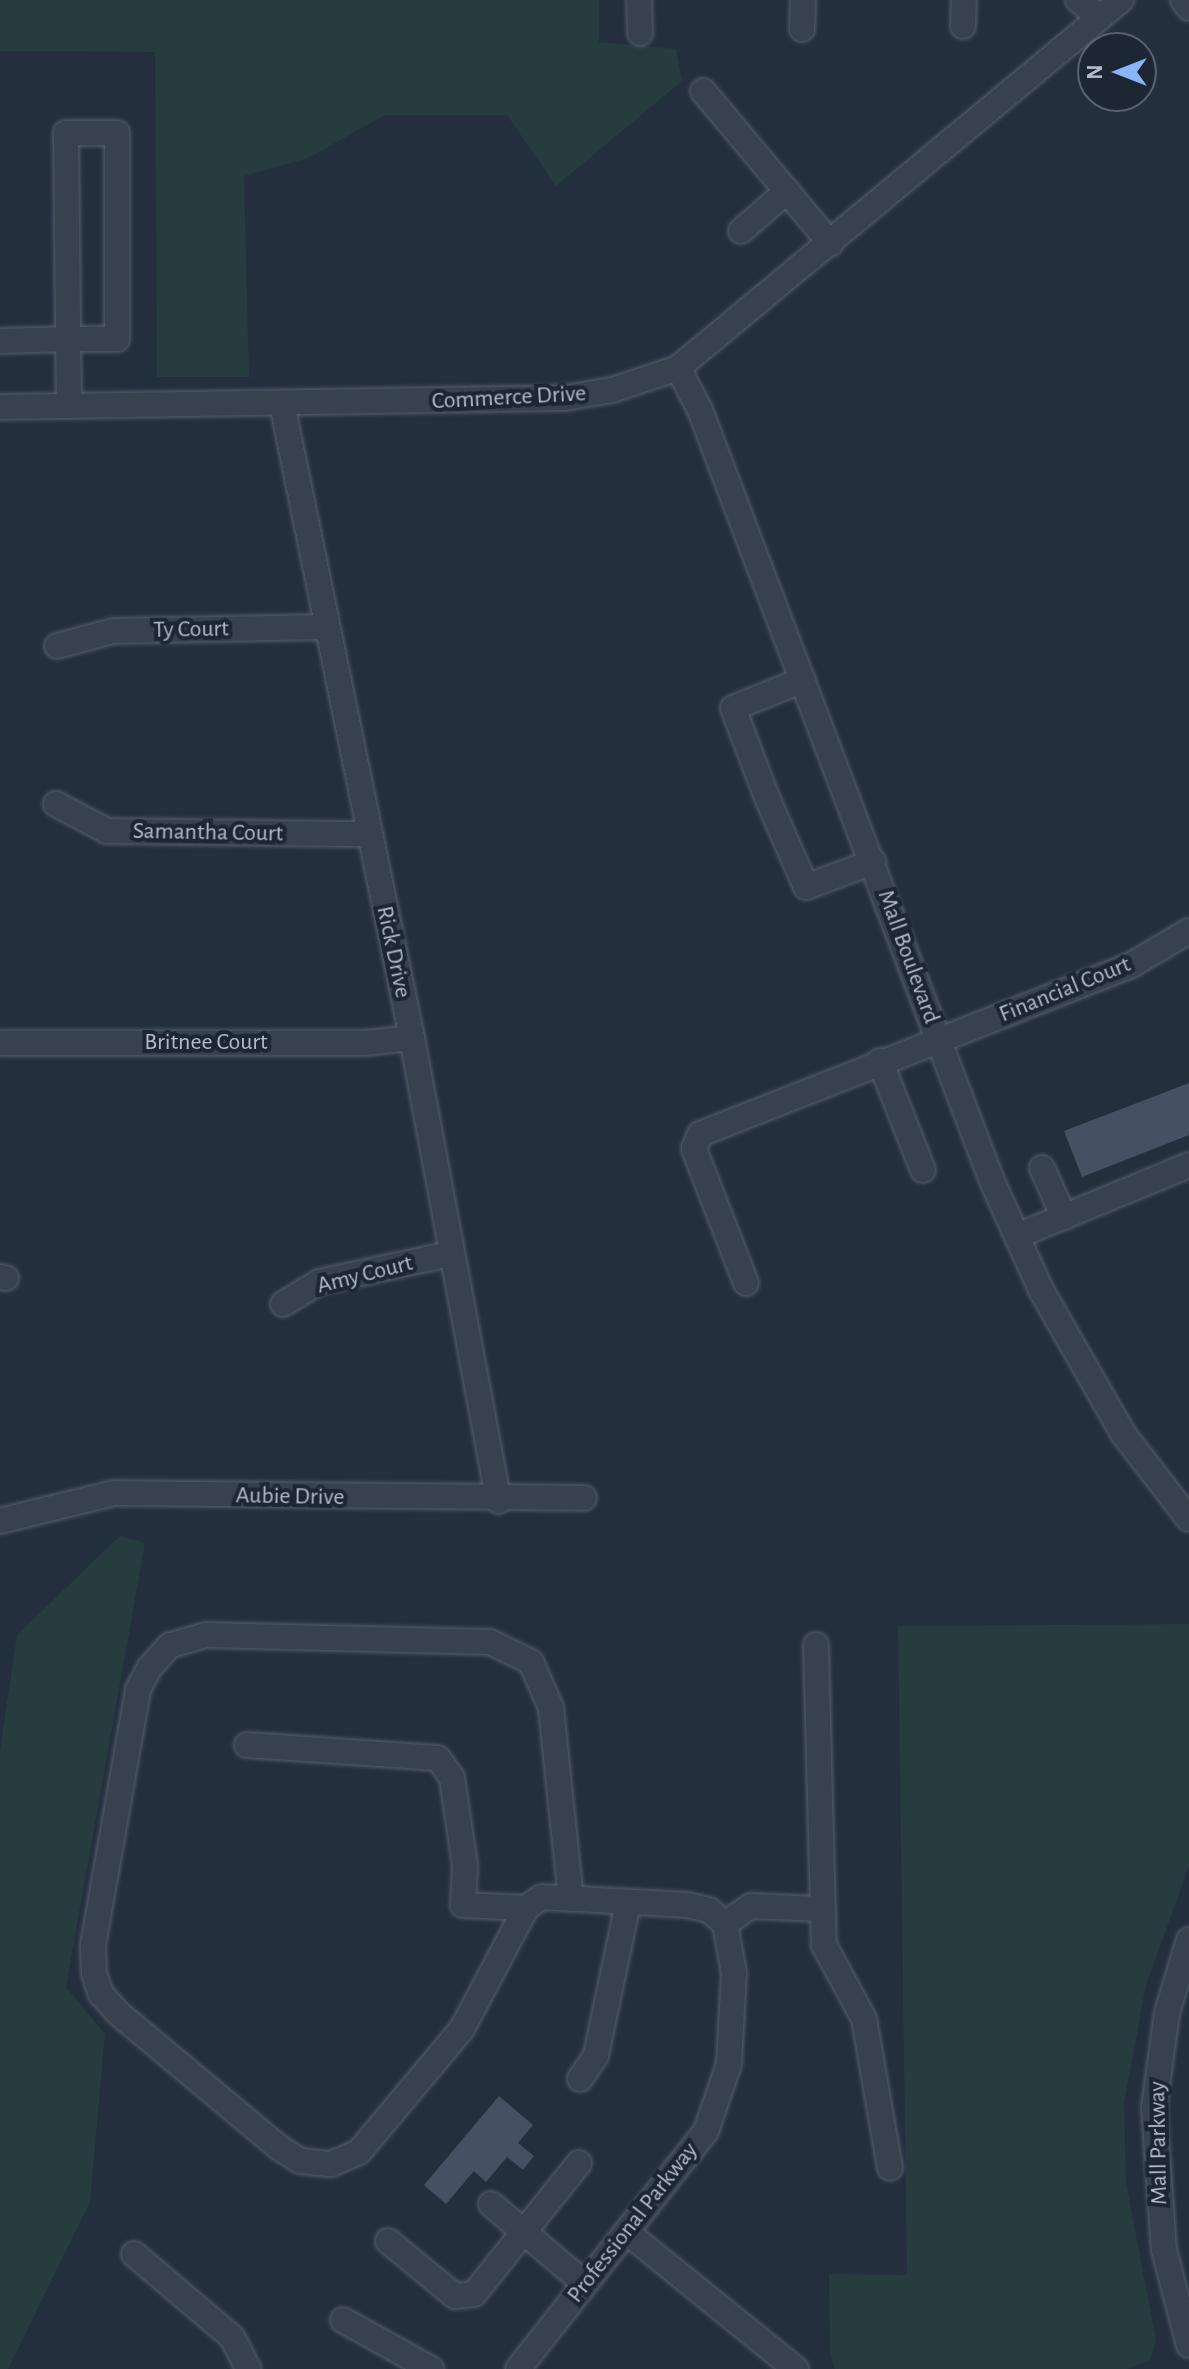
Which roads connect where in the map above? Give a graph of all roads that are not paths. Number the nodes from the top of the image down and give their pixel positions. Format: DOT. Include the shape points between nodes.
graph roads {
  1 [pos="639,0"];
  2 [pos="803,0"];
  3 [pos="964,0"];
  4 [pos="1078,0"];
  5 [pos="1121,0"];
  6 [pos="1183,0"];
  7 [pos="1189,8"];
  8 [pos="1100,18"];
  9 [pos="963,26"];
  10 [pos="802,29"];
  11 [pos="640,33"];
  12 [pos="703,91"];
  13 [pos="787,191"];
  14 [pos="741,231"];
  15 [pos="831,244"];
  16 [pos="68,339"];
  17 [pos="0,341"];
  18 [pos="678,368"];
  19 [pos="282,404"];
  20 [pos="69,406"];
  21 [pos="0,407"];
  22 [pos="326,627"];
  23 [pos="57,646"];
  24 [pos="803,680"];
  25 [pos="56,804"];
  26 [pos="366,834"];
  27 [pos="873,862"];
  28 [pos="1189,931"];
  29 [pos="412,1038"];
  30 [pos="937,1039"];
  31 [pos="0,1043"];
  32 [pos="880,1061"];
  33 [pos="1189,1165"];
  34 [pos="1042,1168"];
  35 [pos="923,1170"];
  36 [pos="1064,1217"];
  37 [pos="1017,1236"];
  38 [pos="450,1254"];
  39 [pos="746,1283"];
  40 [pos="283,1304"];
  41 [pos="584,1498"];
  42 [pos="499,1501"];
  43 [pos="1189,1519"];
  44 [pos="0,1521"];
  45 [pos="816,1645"];
  46 [pos="247,1745"];
  47 [pos="571,1899"];
  48 [pos="628,1903"];
  49 [pos="526,1908"];
  50 [pos="820,1909"];
  51 [pos="725,1924"];
  52 [pos="1189,1940"];
  53 [pos="580,2079"];
  54 [pos="579,2163"];
  55 [pos="890,2168"];
  56 [pos="491,2204"];
  57 [pos="524,2232"];
  58 [pos="629,2234"];
  59 [pos="388,2241"];
  60 [pos="134,2254"];
  61 [pos="585,2284"];
  62 [pos="343,2320"];
  63 [pos="1189,2345"];
  64 [pos="248,2369"];
  65 [pos="431,2369"];
  66 [pos="518,2369"];
  67 [pos="796,2369"];
  1 -- 11 [label="street"];
  2 -- 10 [label="street"];
  3 -- 9 [label="street"];
  4 -- 8 [label="street"];
  5 -- 8 [label="street, Commerce Drive"];
  6 -- 7 [label="street"];
  8 -- 15 [label="street, Commerce Drive"];
  12 -- 13 [label="street"];
  13 -- 14 [label="street"];
  13 -- 15 [label="street"];
  15 -- 18 [label="street, Commerce Drive"];
  16 -- 16 [label="street" via="66,133 117,133 117,339"];
  16 -- 17 [label="street"];
  16 -- 20 [label="street"];
  18 -- 19 [label="street, Commerce Drive" via="612,390 565,398"];
  18 -- 24 [label="street, Mall Boulevard" via="700,410"];
  19 -- 20 [label="street, Commerce Drive"];
  19 -- 22 [label="street, Rick Drive"];
  20 -- 21 [label="street, Commerce Drive"];
  22 -- 23 [label="street, Ty Court" via="113,631"];
  22 -- 26 [label="street, Rick Drive"];
  24 -- 27 [label="street, Mall Boulevard"];
  24 -- 27 [label="street" via="733,708 768,800 806,887"];
  25 -- 26 [label="street, Samantha Court" via="107,831"];
  26 -- 29 [label="street, Rick Drive"];
  27 -- 30 [label="street, Mall Boulevard"];
  28 -- 30 [label="street, Financial Court" via="1133,964"];
  29 -- 31 [label="street, Britnee Court" via="364,1043"];
  29 -- 38 [label="street, Rick Drive"];
  30 -- 32 [label="street, Financial Court"];
  30 -- 37 [label="street, Mall Boulevard"];
  32 -- 35 [label="street"];
  32 -- 39 [label="street, Financial Court" via="696,1138 694,1149"];
  33 -- 36 [label="street"];
  34 -- 36 [label="street"];
  36 -- 37 [label="street"];
  37 -- 43 [label="street, Mall Boulevard" via="1073,1353 1124,1435"];
  38 -- 40 [label="street, Amy Court" via="319,1282"];
  38 -- 42 [label="street, Rick Drive"];
  41 -- 42 [label="street, Aubie Drive"];
  42 -- 44 [label="street, Aubie Drive" via="114,1493"];
  45 -- 50 [label="street"];
  46 -- 49 [label="street" via="438,1758 452,1778 465,1866 463,1905"];
  47 -- 48 [label="street"];
  47 -- 49 [label="street" via="542,1897"];
  47 -- 49 [label="street" via="551,1708 531,1662 510,1648 490,1642 206,1635 170,1645 150,1667 135,1705 93,1946 94,1973 101,1994 118,2013 278,2147 300,2161 331,2164 359,2152 462,2029"];
  48 -- 51 [label="street" via="687,1905 709,1910"];
  48 -- 53 [label="street" via="596,2055"];
  50 -- 51 [label="street" via="751,1906"];
  50 -- 55 [label="street" via="831,1963 864,2019"];
  51 -- 58 [label="street, Professional Parkway" via="734,1973 729,2064 718,2104 679,2170"];
  52 -- 63 [label="street, Mall Parkway" via="1167,2013 1154,2108 1164,2250"];
  54 -- 57 [label="street"];
  56 -- 57 [label="street"];
  57 -- 59 [label="street" via="474,2294 455,2296"];
  57 -- 61 [label="street"];
  58 -- 61 [label="street, Professional Parkway"];
  58 -- 67 [label="street"];
  60 -- 64 [label="street" via="232,2337"];
  61 -- 66 [label="street, Professional Parkway"];
  62 -- 65 [label="street"];
}
